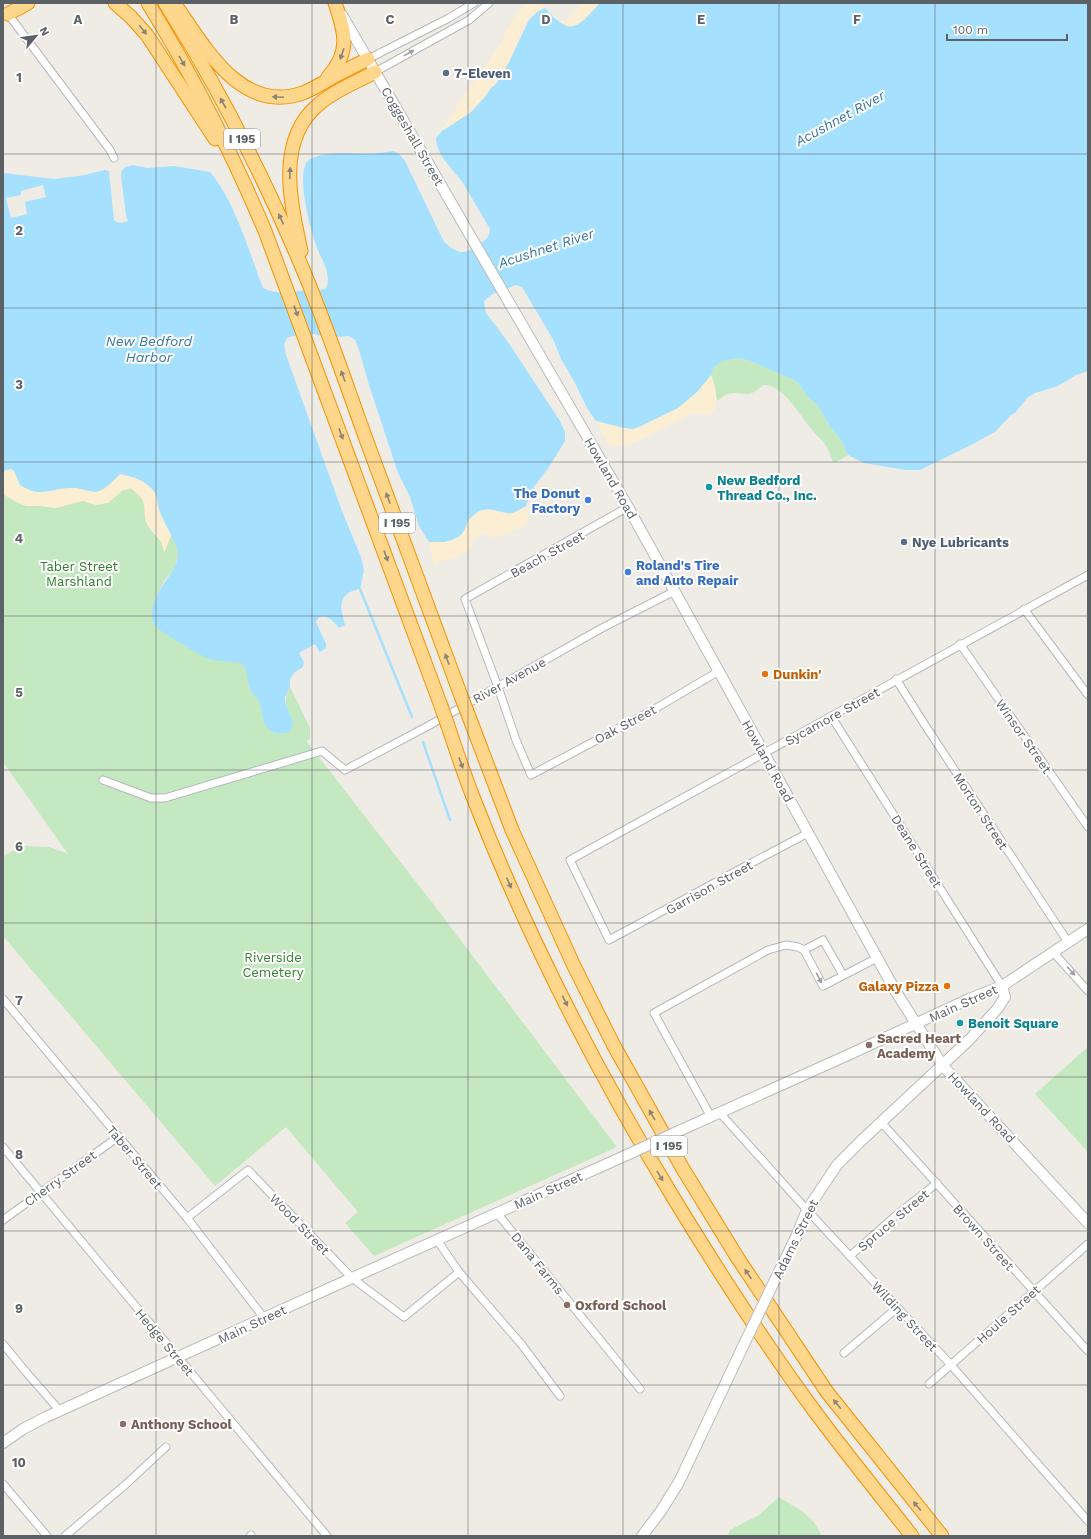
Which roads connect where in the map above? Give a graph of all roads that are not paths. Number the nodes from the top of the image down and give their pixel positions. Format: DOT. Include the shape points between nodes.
graph roads {
  1 [pos="28,3"];
  2 [pos="115,3"];
  3 [pos="148,3"];
  4 [pos="164,3"];
  5 [pos="174,3"];
  6 [pos="335,3"];
  7 [pos="474,3"];
  8 [pos="489,3"];
  9 [pos="10,9"];
  10 [pos="368,59"];
  11 [pos="375,72"];
  12 [pos="315,87"];
  13 [pos="114,158"];
  14 [pos="260,218"];
  15 [pos="490,270"];
  16 [pos="307,280"];
  17 [pos="628,507"];
  18 [pos="1088,574"];
  19 [pos="675,591"];
  20 [pos="1024,609"];
  21 [pos="960,644"];
  22 [pos="718,671"];
  23 [pos="896,679"];
  24 [pos="498,687"];
  25 [pos="1088,695"];
  26 [pos="831,716"];
  27 [pos="764,754"];
  28 [pos="103,780"];
  29 [pos="1088,827"];
  30 [pos="808,834"];
  31 [pos="1088,929"];
  32 [pos="609,940"];
  33 [pos="1068,942"];
  34 [pos="804,950"];
  35 [pos="1053,952"];
  36 [pos="877,958"];
  37 [pos="842,975"];
  38 [pos="1002,986"];
  39 [pos="1088,990"];
  40 [pos="3,999"];
  41 [pos="916,1024"];
  42 [pos="943,1066"];
  43 [pos="715,1115"];
  44 [pos="881,1122"];
  45 [pos="118,1137"];
  46 [pos="3,1147"];
  47 [pos="937,1183"];
  48 [pos="40,1193"];
  49 [pos="807,1210"];
  50 [pos="497,1213"];
  51 [pos="187,1218"];
  52 [pos="3,1220"];
  53 [pos="1088,1222"];
  54 [pos="437,1240"];
  55 [pos="1088,1244"];
  56 [pos="850,1256"];
  57 [pos="459,1272"];
  58 [pos="352,1278"];
  59 [pos="1034,1291"];
  60 [pos="897,1308"];
  61 [pos="264,1318"];
  62 [pos="3,1344"];
  63 [pos="1088,1351"];
  64 [pos="844,1353"];
  65 [pos="178,1358"];
  66 [pos="950,1365"];
  67 [pos="929,1384"];
  68 [pos="640,1389"];
  69 [pos="560,1396"];
  70 [pos="60,1411"];
  71 [pos="3,1444"];
  72 [pos="166,1447"];
  73 [pos="3,1484"];
  74 [pos="1088,1521"];
  75 [pos="47,1536"];
  76 [pos="65,1536"];
  77 [pos="327,1536"];
  78 [pos="642,1536"];
  79 [pos="912,1536"];
  80 [pos="942,1536"];
  1 -- 9 [label="highway"];
  2 -- 14 [label="highway, one-way" via="136,21 151,40 220,148"];
  3 -- 14 [label="highway, I 195, one-way" via="202,99"];
  16 -- 4 [label="highway, I 195, one-way" via="233,121 194,50"];
  12 -- 5 [label="highway, one-way" via="299,94 280,97 261,95 245,88 220,66"];
  6 -- 10 [label="main road, Coggeshall Street"];
  6 -- 12 [label="highway, one-way" via="344,33 344,52 332,74"];
  7 -- 10 [label="street"];
  11 -- 8 [label="street, one-way" via="469,20"];
  9 -- 13 [label="street"];
  10 -- 11 [label="main road, Coggeshall Street"];
  10 -- 12 [label="highway"];
  11 -- 15 [label="main road, Coggeshall Street"];
  16 -- 11 [label="highway, one-way" via="291,199 290,169 294,145 302,124 315,107"];
  14 -- 79 [label="highway, I 195, one-way, bridge" via="473,796 530,928 583,1038 635,1134 696,1236 816,1413"];
  15 -- 17 [label="main road, Howland Road"];
  80 -- 16 [label="highway, I 195, one-way, bridge" via="827,1392 737,1257 683,1169 613,1044 512,830"];
  17 -- 19 [label="main road, Howland Road"];
  17 -- 24 [label="street, Beach Street" via="465,599"];
  18 -- 20 [label="street, Sycamore Street"];
  19 -- 22 [label="main road, Howland Road"];
  19 -- 24 [label="street, River Avenue" via="602,628"];
  20 -- 21 [label="street, Sycamore Street"];
  20 -- 25 [label="street"];
  21 -- 23 [label="street, Sycamore Street"];
  21 -- 29 [label="street, Winsor Street"];
  22 -- 24 [label="street, Oak Street" via="653,710 531,775"];
  22 -- 27 [label="main road, Howland Road"];
  23 -- 26 [label="street, Sycamore Street"];
  23 -- 33 [label="street, Morton Street"];
  24 -- 28 [label="street, River Avenue" via="345,770 322,751 165,798 151,798"];
  26 -- 27 [label="street, Sycamore Street"];
  26 -- 38 [label="street, Deane Street"];
  27 -- 30 [label="main road, Howland Road"];
  27 -- 32 [label="street, Sycamore Street" via="570,860"];
  30 -- 32 [label="street, Garrison Street"];
  30 -- 36 [label="main road, Howland Road"];
  31 -- 33 [label="main road, Main Street"];
  33 -- 35 [label="main road, Main Street"];
  34 -- 37 [label="street" via="824,940"];
  34 -- 37 [label="street, one-way" via="823,986"];
  34 -- 43 [label="street, Wilding Street" via="786,945 768,950 654,1013"];
  35 -- 38 [label="main road, Main Street"];
  35 -- 39 [label="street, one-way"];
  36 -- 37 [label="street"];
  36 -- 41 [label="main road, Howland Road"];
  38 -- 41 [label="main road, Main Street" via="969,998"];
  38 -- 42 [label="main road, Adams Street" via="1006,997 998,1008"];
  40 -- 45 [label="street, Taber Street"];
  41 -- 42 [label="main road, Howland Road"];
  41 -- 43 [label="main road, Main Street"];
  42 -- 44 [label="main road, Adams Street"];
  42 -- 53 [label="main road, Howland Road"];
  43 -- 49 [label="street, Wilding Street"];
  43 -- 50 [label="main road, Main Street, bridge"];
  44 -- 47 [label="street, Brown Street"];
  44 -- 49 [label="main road, Adams Street" via="837,1164"];
  45 -- 48 [label="street, Cherry Street"];
  45 -- 51 [label="street, Taber Street"];
  46 -- 48 [label="street, Hedge Street"];
  47 -- 56 [label="street, Spruce Street"];
  47 -- 59 [label="street, Brown Street"];
  48 -- 52 [label="street, Cherry Street"];
  48 -- 65 [label="street, Hedge Street"];
  49 -- 56 [label="street, Wilding Street"];
  49 -- 78 [label="main road, Adams Street, bridge" via="679,1482"];
  50 -- 54 [label="main road, Main Street"];
  50 -- 68 [label="street, Dana Farms"];
  51 -- 58 [label="street, Wood Street" via="248,1170"];
  51 -- 61 [label="street, Taber Street"];
  54 -- 57 [label="street"];
  54 -- 58 [label="main road, Main Street"];
  55 -- 59 [label="street, Houle Street"];
  56 -- 60 [label="street, Wilding Street"];
  57 -- 58 [label="street, Wood Street" via="404,1317"];
  57 -- 69 [label="street" via="522,1345"];
  58 -- 61 [label="main road, Main Street"];
  59 -- 63 [label="street, Brown Street"];
  59 -- 66 [label="street, Houle Street"];
  60 -- 64 [label="street"];
  60 -- 66 [label="street, Wilding Street"];
  61 -- 65 [label="main road, Main Street"];
  62 -- 70 [label="street"];
  65 -- 70 [label="main road, Main Street"];
  65 -- 77 [label="street, Hedge Street"];
  66 -- 67 [label="street, Houle Street"];
  66 -- 74 [label="street, Wilding Street"];
  70 -- 71 [label="main road, Main Street" via="31,1425"];
  72 -- 76 [label="street"];
  73 -- 75 [label="street"];
}
